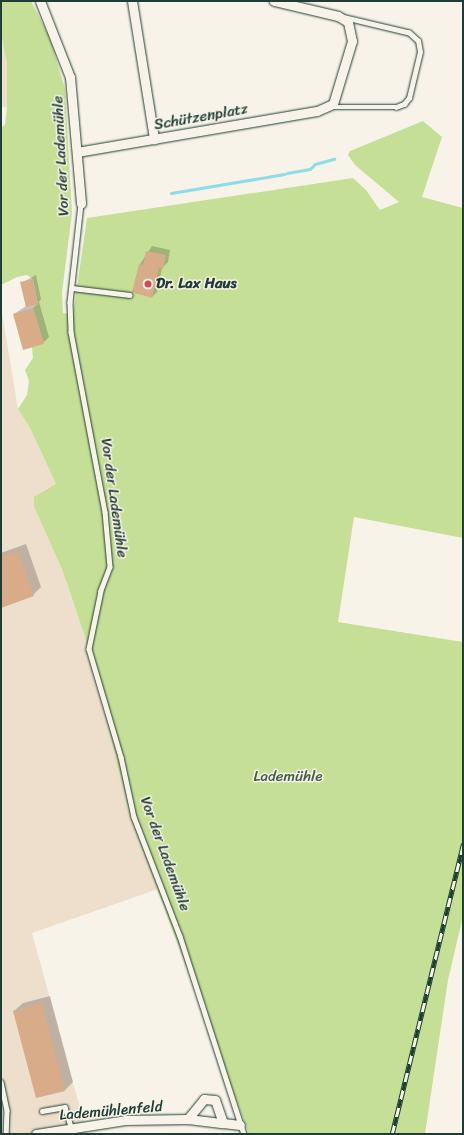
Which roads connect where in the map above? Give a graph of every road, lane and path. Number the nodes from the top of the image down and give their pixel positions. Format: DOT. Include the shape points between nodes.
graph roads {
  1 [pos="40,1"];
  2 [pos="132,1"];
  3 [pos="274,1"];
  4 [pos="338,16"];
  5 [pos="330,107"];
  6 [pos="154,139"];
  7 [pos="77,152"];
  8 [pos="81,204"];
  9 [pos="72,288"];
  10 [pos="130,295"];
  11 [pos="1,1082"];
  12 [pos="42,1111"];
  13 [pos="188,1119"];
  14 [pos="223,1124"];
  15 [pos="240,1125"];
  16 [pos="71,1127"];
  17 [pos="6,1134"];
  18 [pos="36,1134"];
  19 [pos="244,1134"];
  1 -- 7 [label="street, Vor der Lademühle" via="70,77"];
  2 -- 6 [label="street"];
  3 -- 4 [label="street"];
  4 -- 5 [label="street" via="348,22 353,36 337,98"];
  4 -- 5 [label="lane" via="409,33 418,41 420,52 409,98 404,104 396,107"];
  5 -- 6 [label="street, Schützenplatz"];
  6 -- 7 [label="street, Schützenplatz"];
  7 -- 8 [label="street, Vor der Lademühle"];
  8 -- 9 [label="lane, Vor der Lademühle"];
  9 -- 10 [label="lane"];
  9 -- 15 [label="lane, Vor der Lademühle" via="71,332 104,512 110,567 101,591 89,649 121,757 134,817 180,936"];
  11 -- 17 [label="lane" via="7,1110"];
  12 -- 16 [label="lane" via="65,1107"];
  13 -- 14 [label="street, Lademühlenfeld"];
  13 -- 14 [label="street" via="204,1099 215,1100"];
  13 -- 16 [label="street, Lademühlenfeld" via="126,1120"];
  14 -- 15 [label="street"];
  15 -- 19 [label="lane, Vor der Lademühle"];
  16 -- 18 [label="street, Lademühlenfeld"];
}
